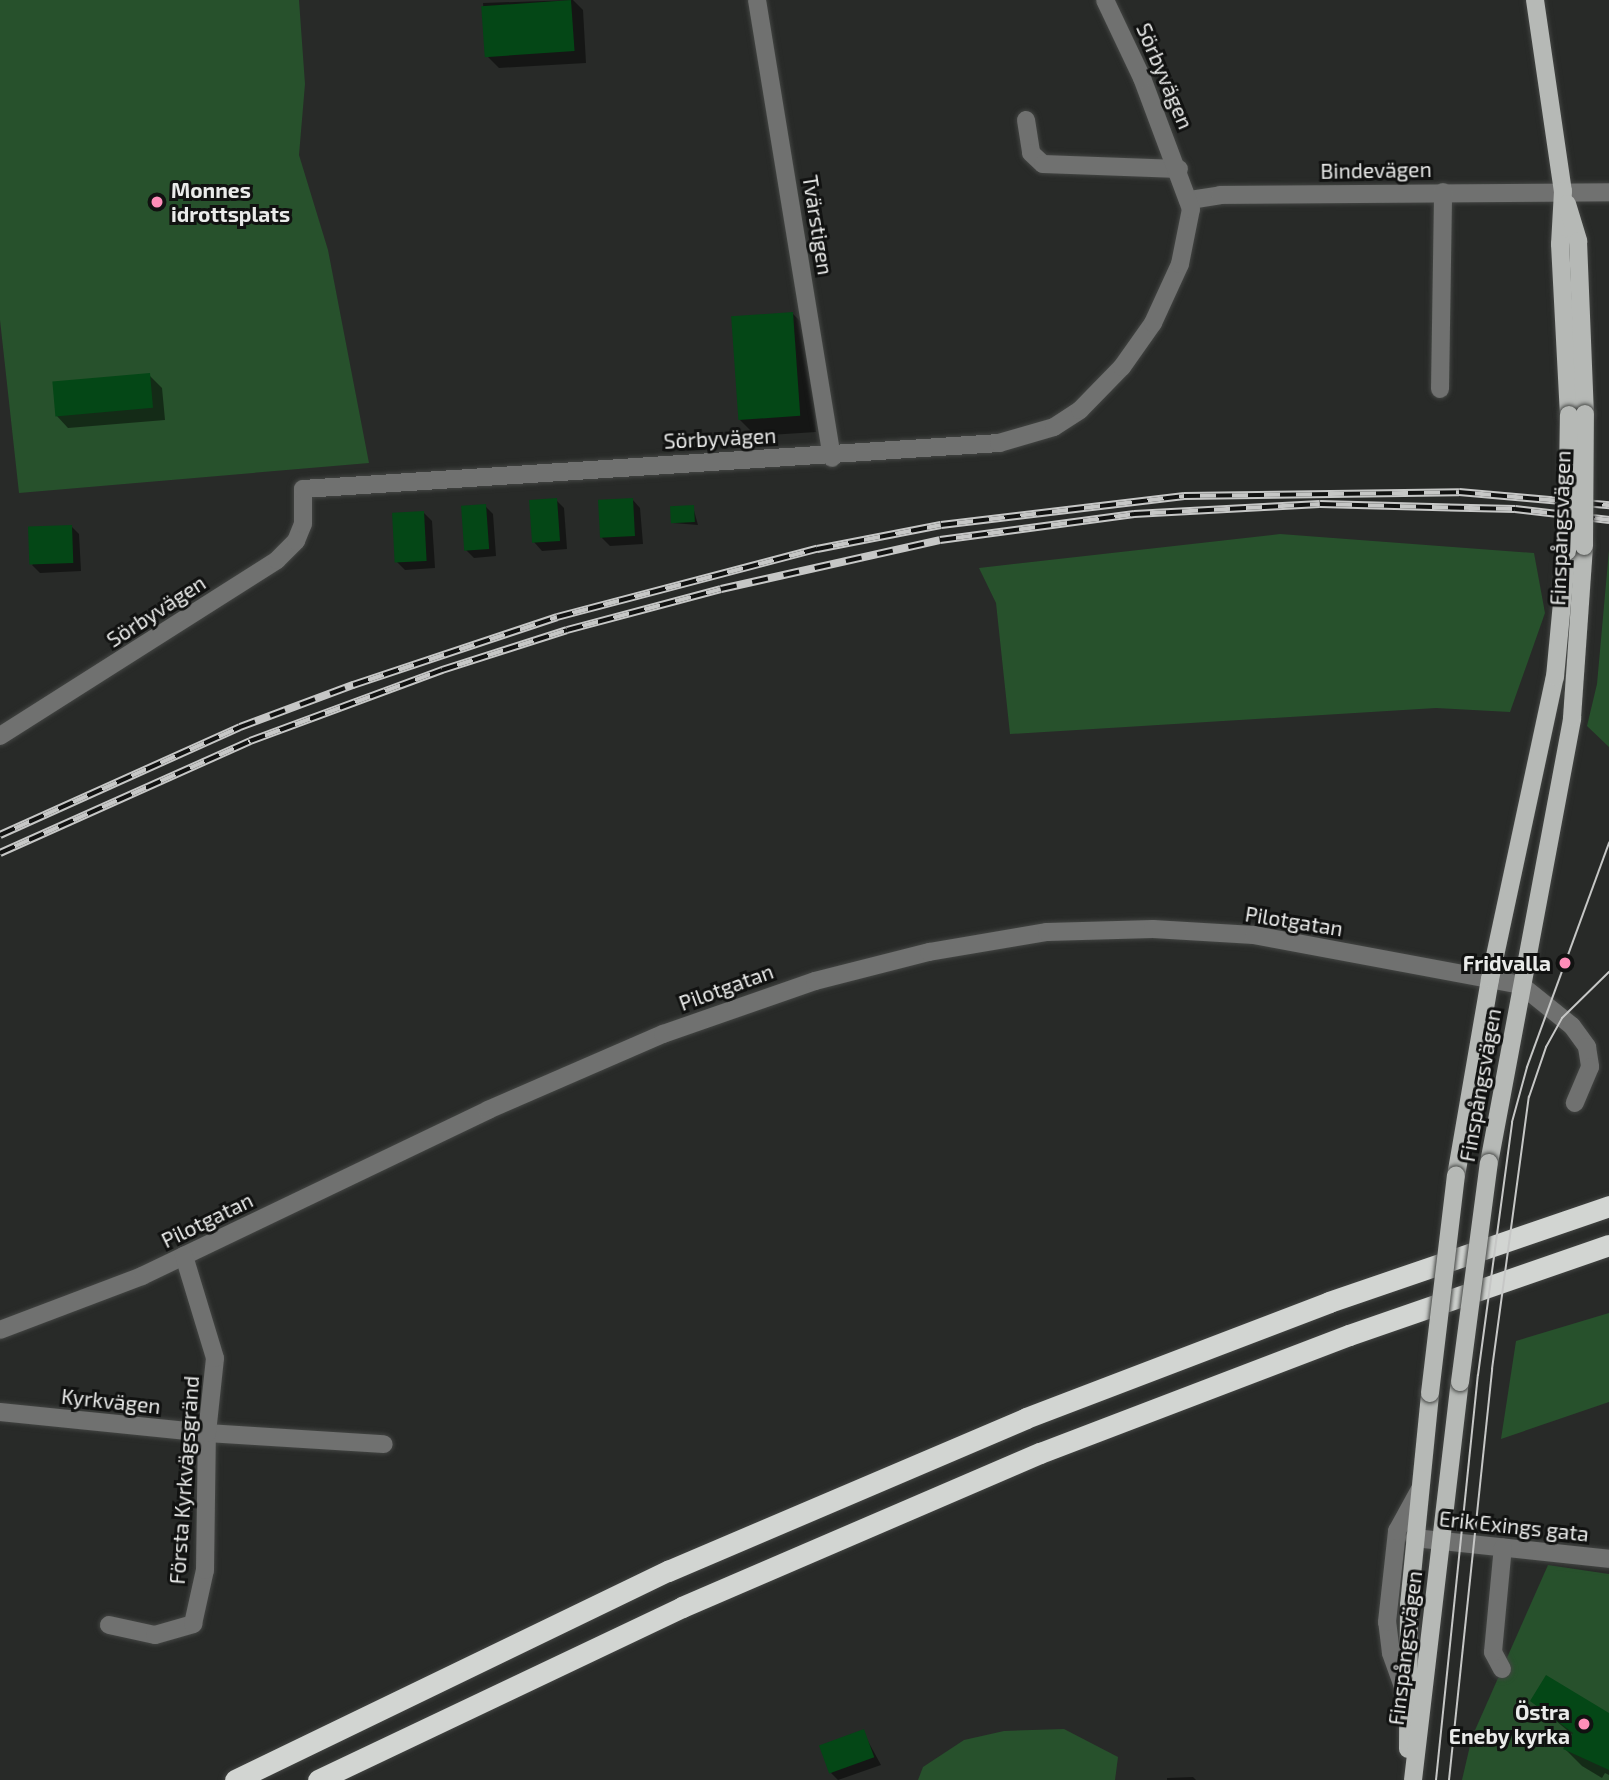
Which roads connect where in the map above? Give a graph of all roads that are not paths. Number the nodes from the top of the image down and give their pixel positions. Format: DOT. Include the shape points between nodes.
graph roads {
  1 [pos="757,0"];
  2 [pos="1105,0"];
  3 [pos="1535,0"];
  4 [pos="1026,120"];
  5 [pos="1178,169"];
  6 [pos="1563,191"];
  7 [pos="1443,192"];
  8 [pos="1609,192"];
  9 [pos="1190,200"];
  10 [pos="1440,389"];
  11 [pos="832,458"];
  12 [pos="1576,548"];
  13 [pos="0,736"];
  14 [pos="1490,979"];
  15 [pos="1521,985"];
  16 [pos="1575,1103"];
  17 [pos="1609,1206"];
  18 [pos="1609,1245"];
  19 [pos="184,1256"];
  20 [pos="0,1329"];
  21 [pos="0,1412"];
  22 [pos="207,1433"];
  23 [pos="384,1444"];
  24 [pos="1419,1491"];
  25 [pos="1414,1538"];
  26 [pos="1441,1541"];
  27 [pos="1503,1547"];
  28 [pos="1609,1559"];
  29 [pos="109,1625"];
  30 [pos="1502,1669"];
  31 [pos="1406,1695"];
  32 [pos="235,1780"];
  33 [pos="318,1780"];
  34 [pos="1411,1780"];
  1 -- 11 [label="street, Tvärstigen"];
  2 -- 5 [label="street, Sörbyvägen"];
  3 -- 6 [label="main road, Finspångsvägen"];
  4 -- 5 [label="street" via="1031,153 1043,164"];
  5 -- 9 [label="street, Sörbyvägen"];
  6 -- 7 [label="street, Bindevägen"];
  6 -- 8 [label="street, Bindevägen"];
  6 -- 12 [label="main road, Finspångsvägen, bridge" via="1560,244 1577,415"];
  7 -- 9 [label="street, Bindevägen" via="1220,195"];
  7 -- 10 [label="street"];
  9 -- 11 [label="street, Sörbyvägen" via="1188,236 1180,264 1153,323 1122,367 1080,410 1054,427 999,443"];
  11 -- 13 [label="street, Sörbyvägen" via="769,456 303,489 303,524 296,541 277,560"];
  12 -- 14 [label="main road, Finspångsvägen" via="1555,677"];
  12 -- 15 [label="main road, Finspångsvägen" via="1572,718"];
  14 -- 15 [label="street, Pilotgatan"];
  14 -- 19 [label="street, Pilotgatan" via="1254,935 1165,929 1047,932 929,952 815,981 581,1067"];
  14 -- 24 [label="main road, Finspångsvägen, bridge" via="1456,1176"];
  15 -- 16 [label="street" via="1572,1026 1587,1047 1590,1067"];
  15 -- 26 [label="main road, Finspångsvägen, bridge" via="1489,1163"];
  17 -- 32 [label="highway" via="1329,1302 1026,1418 668,1571"];
  18 -- 33 [label="highway" via="1349,1335 1040,1453 682,1607"];
  19 -- 20 [label="street, Pilotgatan"];
  19 -- 22 [label="street, Första Kyrkvägsgränd" via="215,1358"];
  21 -- 22 [label="street, Kyrkvägen"];
  22 -- 23 [label="street, Kyrkvägen"];
  22 -- 29 [label="street, Första Kyrkvägsgränd" via="205,1570 193,1623 155,1635"];
  24 -- 25 [label="main road, Finspångsvägen"];
  24 -- 31 [label="street" via="1397,1531 1387,1622 1391,1653"];
  25 -- 26 [label="street, Erik Exings gata"];
  25 -- 31 [label="main road, Finspångsvägen"];
  26 -- 27 [label="street, Erik Exings gata"];
  26 -- 34 [label="main road, Finspångsvägen"];
  27 -- 28 [label="street, Erik Exings gata"];
  27 -- 30 [label="street" via="1493,1652"];
  31 -- 34 [label="main road, Finspångsvägen"];
}
